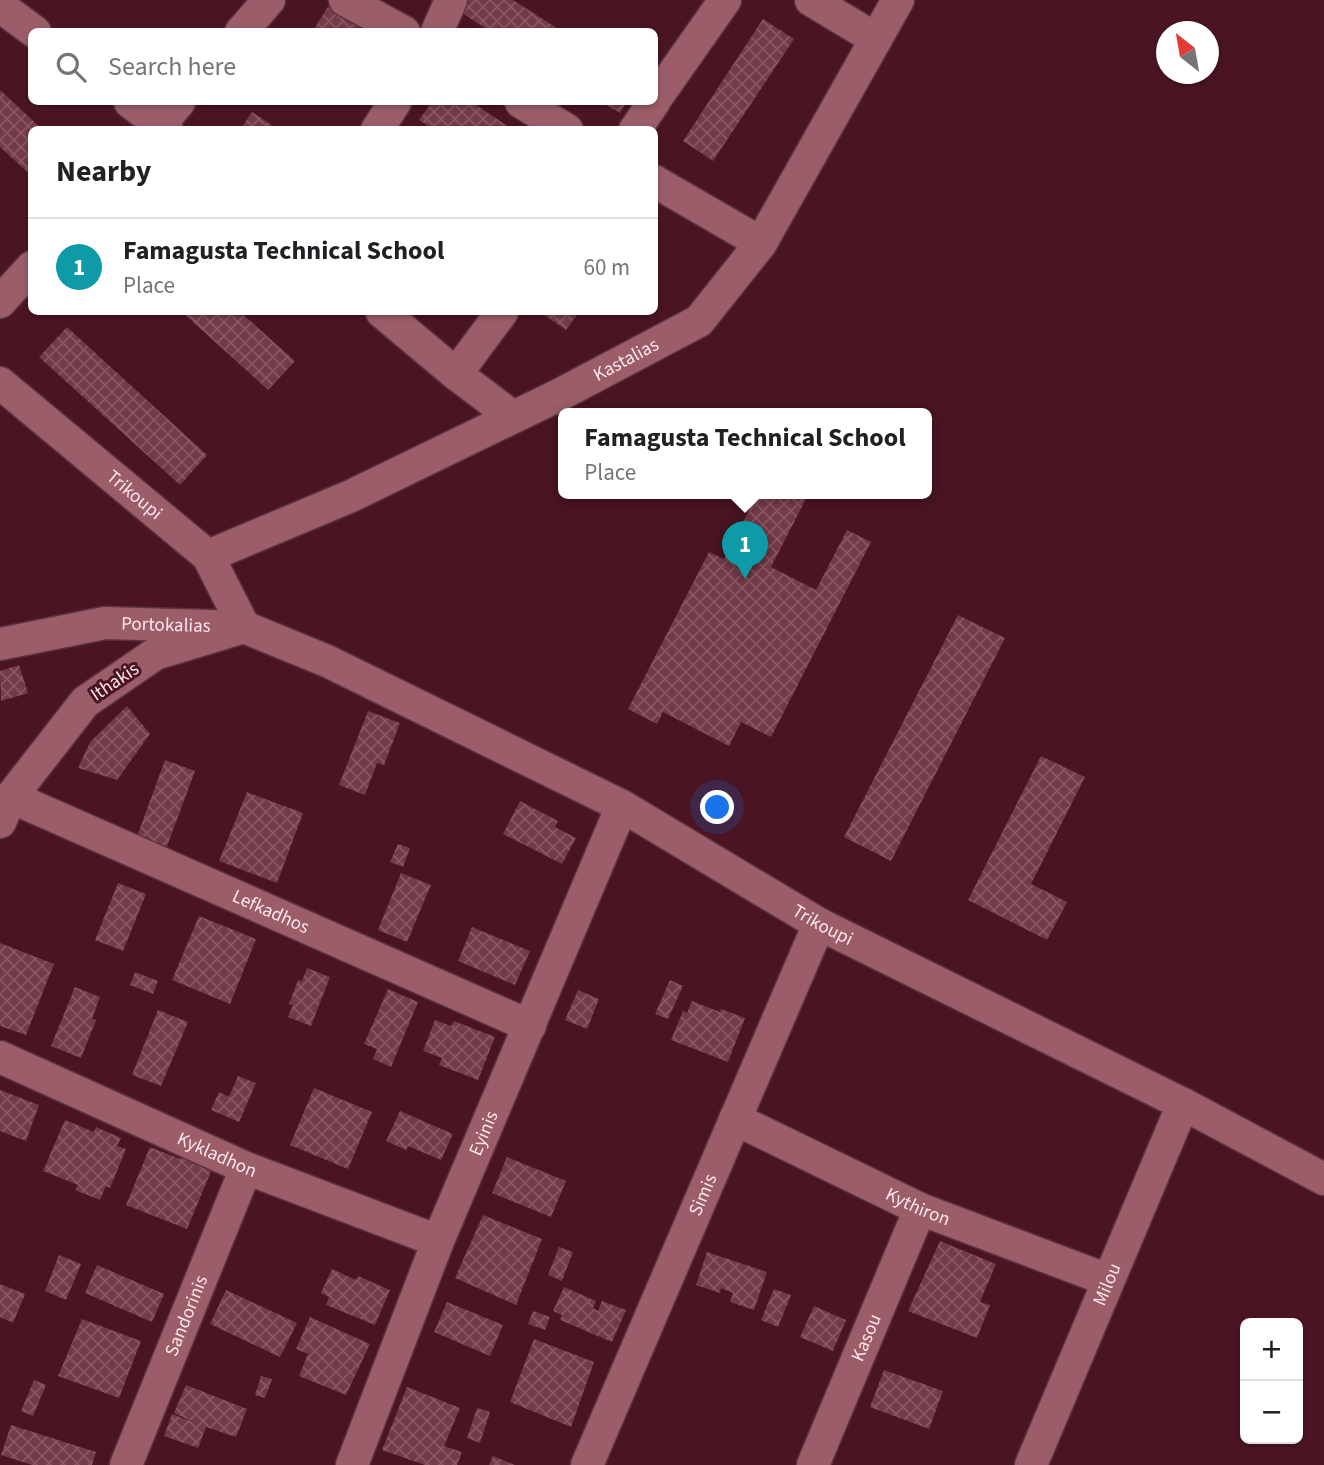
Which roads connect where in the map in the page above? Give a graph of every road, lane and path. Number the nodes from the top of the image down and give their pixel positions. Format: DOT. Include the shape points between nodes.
graph roads {
  1 [pos="269,0"];
  2 [pos="345,0"];
  3 [pos="451,0"];
  4 [pos="725,0"];
  5 [pos="811,0"];
  6 [pos="898,0"];
  7 [pos="0,6"];
  8 [pos="30,28"];
  9 [pos="244,28"];
  10 [pos="397,28"];
  11 [pos="439,28"];
  12 [pos="876,39"];
  13 [pos="658,95"];
  14 [pos="136,105"];
  15 [pos="393,105"];
  16 [pos="526,105"];
  17 [pos="651,105"];
  18 [pos="165,121"];
  19 [pos="380,126"];
  20 [pos="561,126"];
  21 [pos="638,126"];
  22 [pos="658,183"];
  23 [pos="761,243"];
  24 [pos="28,271"];
  25 [pos="0,302"];
  26 [pos="386,315"];
  27 [pos="500,315"];
  28 [pos="456,373"];
  29 [pos="0,383"];
  30 [pos="513,417"];
  31 [pos="208,556"];
  32 [pos="244,626"];
  33 [pos="0,644"];
  34 [pos="327,661"];
  35 [pos="622,806"];
  36 [pos="5,809"];
  37 [pos="820,925"];
  38 [pos="530,1026"];
  39 [pos="0,1056"];
  40 [pos="1183,1104"];
  41 [pos="735,1119"];
  42 [pos="246,1168"];
  43 [pos="1324,1179"];
  44 [pos="920,1209"];
  45 [pos="438,1241"];
  46 [pos="1108,1280"];
  47 [pos="126,1465"];
  48 [pos="352,1465"];
  49 [pos="587,1465"];
  50 [pos="813,1465"];
  51 [pos="1031,1465"];
  1 -- 9 [label="street"];
  2 -- 10 [label="street"];
  3 -- 11 [label="street"];
  4 -- 13 [label="street"];
  5 -- 12 [label="street"];
  6 -- 12 [label="street, Kastalias"];
  7 -- 8 [label="street"];
  12 -- 23 [label="street, Kastalias"];
  14 -- 18 [label="street"];
  15 -- 19 [label="street"];
  16 -- 20 [label="street"];
  17 -- 21 [label="street"];
  22 -- 23 [label="street"];
  23 -- 30 [label="street, Kastalias" via="699,321"];
  24 -- 25 [label="street"];
  26 -- 28 [label="street"];
  27 -- 28 [label="street"];
  28 -- 30 [label="street"];
  29 -- 31 [label="street, Trikoupi"];
  30 -- 31 [label="street, Kastalias" via="351,496"];
  31 -- 32 [label="street, Trikoupi"];
  32 -- 33 [label="street, Portokalias" via="106,623"];
  32 -- 34 [label="street, Portokalias"];
  32 -- 36 [label="street, Ithakis" via="155,654 85,702"];
  34 -- 35 [label="street, Trikoupi"];
  35 -- 37 [label="street, Trikoupi"];
  35 -- 38 [label="street, Eyinis"];
  36 -- 38 [label="street, Lefkadhos"];
  37 -- 40 [label="street, Trikoupi"];
  37 -- 41 [label="street, Simis"];
  38 -- 45 [label="street, Eyinis"];
  39 -- 42 [label="street, Kykladhon"];
  40 -- 43 [label="street, Trikoupi"];
  40 -- 46 [label="street, Milou"];
  41 -- 44 [label="street, Kythiron"];
  41 -- 49 [label="street, Simis"];
  42 -- 45 [label="street, Kykladhon"];
  42 -- 47 [label="street, Sandorinis"];
  44 -- 46 [label="street, Kythiron"];
  44 -- 50 [label="street, Kasou"];
  45 -- 48 [label="street, Eyinis"];
  46 -- 51 [label="street, Milou"];
}
